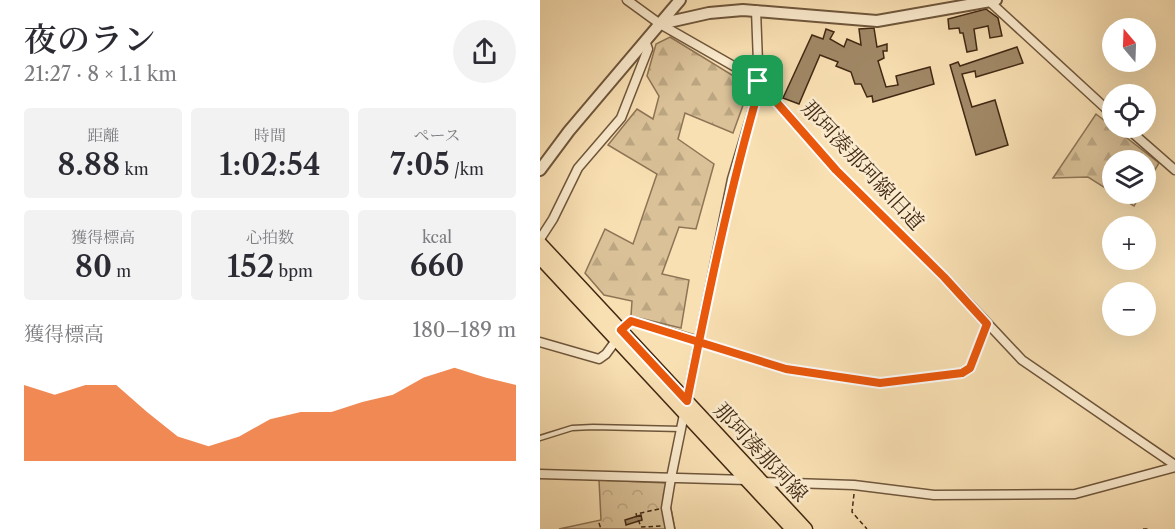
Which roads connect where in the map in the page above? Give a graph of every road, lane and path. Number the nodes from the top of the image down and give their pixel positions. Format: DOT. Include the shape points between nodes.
graph roads {
  1 [pos="627,0"];
  2 [pos="680,0"];
  3 [pos="986,1"];
  4 [pos="756,10"];
  5 [pos="660,24"];
  6 [pos="645,41"];
  7 [pos="758,81"];
  8 [pos="1102,105"];
  9 [pos="1138,138"];
  10 [pos="540,170"];
  11 [pos="1175,170"];
  12 [pos="540,241"];
  13 [pos="540,258"];
  14 [pos="987,324"];
  15 [pos="619,334"];
  16 [pos="699,341"];
  17 [pos="540,342"];
  18 [pos="686,407"];
  19 [pos="682,429"];
  20 [pos="540,438"];
  21 [pos="1175,466"];
  22 [pos="540,474"];
  23 [pos="671,478"];
  24 [pos="746,480"];
  25 [pos="762,482"];
  26 [pos="854,485"];
  27 [pos="666,508"];
  28 [pos="599,523"];
  29 [pos="670,528"];
  30 [pos="601,529"];
  31 [pos="792,529"];
  32 [pos="806,529"];
  33 [pos="867,529"];
  34 [pos="1143,529"];
  35 [pos="1148,529"];
  1 -- 5 [label="street, 那珂湊那珂線旧道"];
  2 -- 5 [label="street"];
  3 -- 4 [label="street" via="877,21"];
  3 -- 8 [label="street"];
  4 -- 5 [label="street" via="709,13"];
  4 -- 7 [label="street"];
  5 -- 6 [label="street"];
  5 -- 7 [label="street, 那珂湊那珂線旧道"];
  6 -- 10 [label="street"];
  6 -- 12 [label="street" via="648,49 621,118 578,168"];
  7 -- 14 [label="street, 那珂湊那珂線旧道" via="836,170"];
  7 -- 16 [label="street" via="759,89 732,179"];
  9 -- 11 [label="street"];
  12 -- 15 [label="main road, 那珂湊那珂線"];
  13 -- 15 [label="main road, 那珂湊那珂線"];
  14 -- 16 [label="path" via="970,368 962,373 880,383 786,369"];
  14 -- 21 [label="street, 那珂湊那珂線旧道" via="1030,368"];
  15 -- 16 [label="street" via="631,321"];
  15 -- 17 [label="street" via="599,359"];
  15 -- 18 [label="main road, 那珂湊那珂線"];
  16 -- 18 [label="street"];
  18 -- 19 [label="street"];
  18 -- 24 [label="main road, 那珂湊那珂線"];
  18 -- 25 [label="main road, 那珂湊那珂線"];
  19 -- 20 [label="lane" via="572,428"];
  19 -- 23 [label="street"];
  21 -- 26 [label="street" via="1075,494 934,495"];
  22 -- 23 [label="street"];
  23 -- 24 [label="street"];
  23 -- 27 [label="street"];
  24 -- 25 [label="street"];
  24 -- 31 [label="main road, 那珂湊那珂線"];
  25 -- 26 [label="street"];
  25 -- 32 [label="main road, 那珂湊那珂線"];
  26 -- 33 [label="path" via="852,512"];
  27 -- 29 [label="street"];
  27 -- 29 [label="path" via="636,514 641,527"];
  28 -- 30 [label="path"];
  34 -- 35 [label="path"];
}
